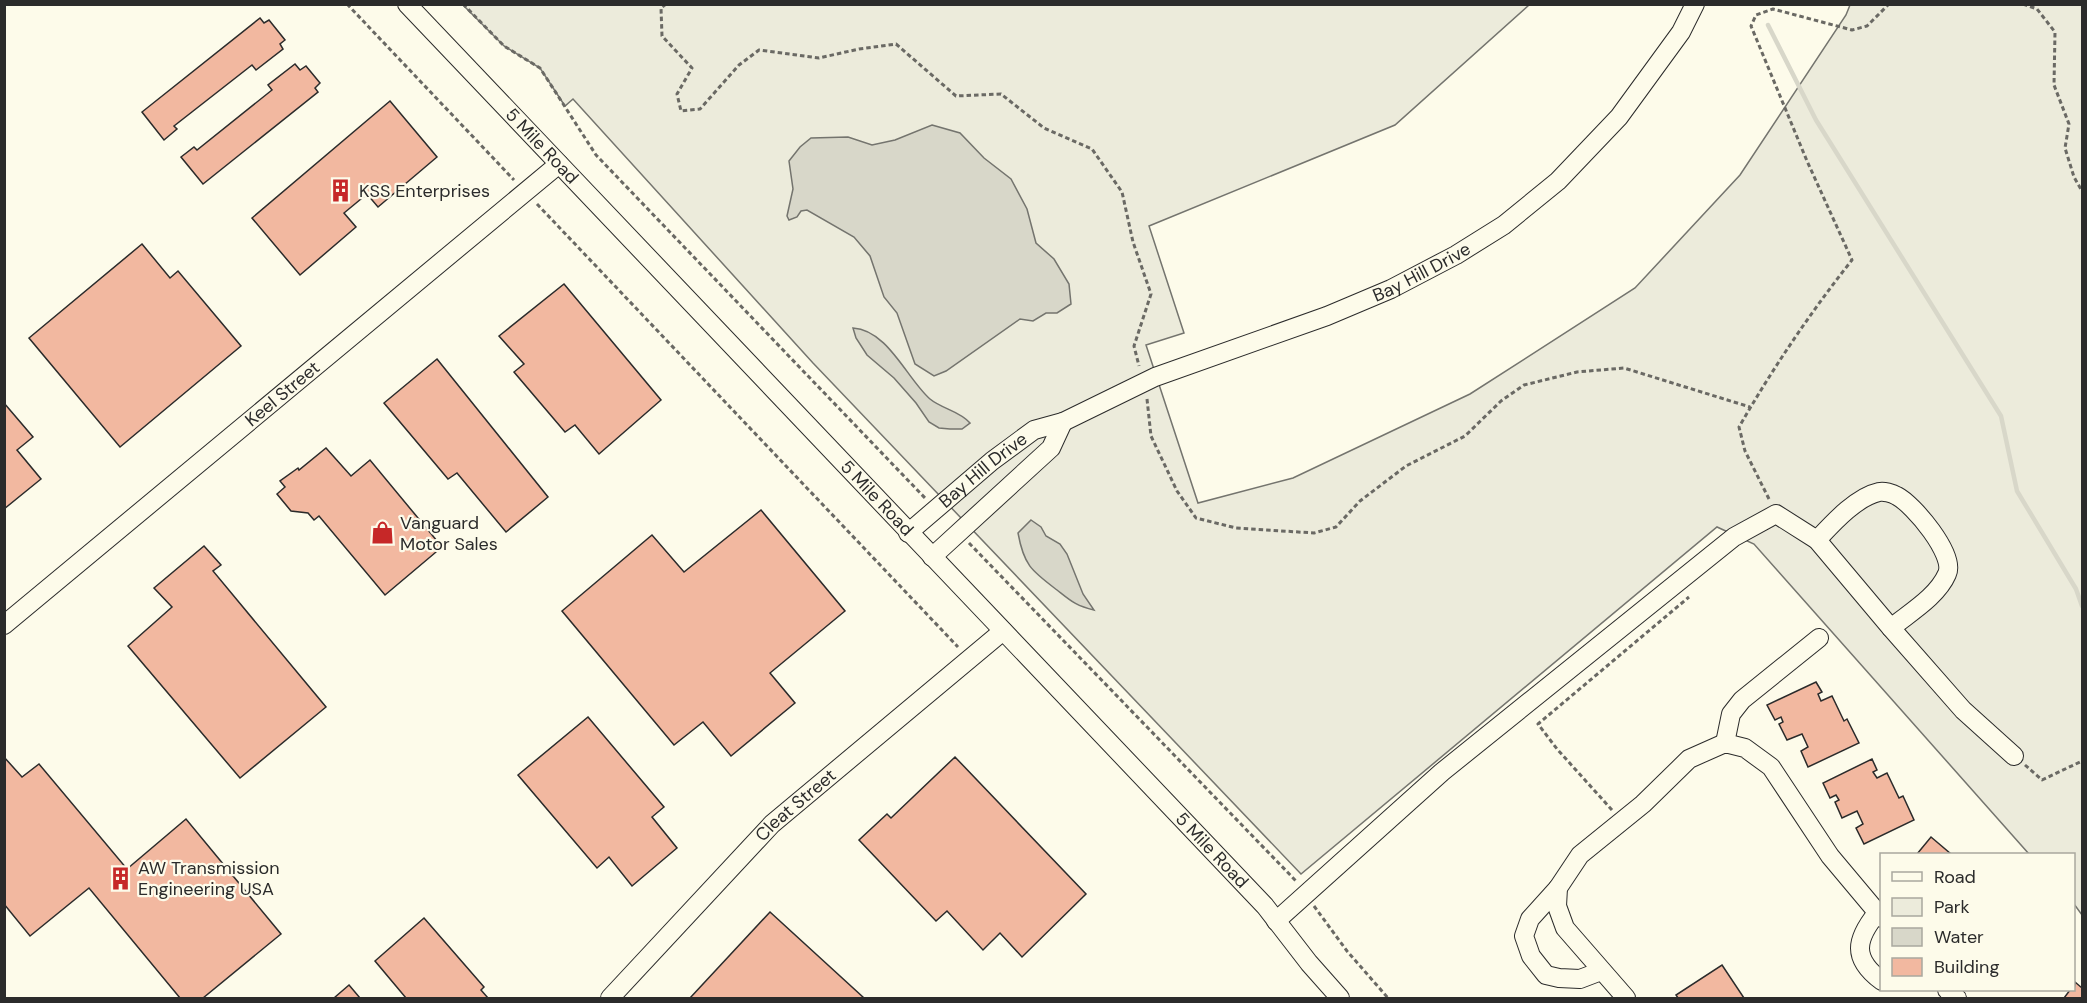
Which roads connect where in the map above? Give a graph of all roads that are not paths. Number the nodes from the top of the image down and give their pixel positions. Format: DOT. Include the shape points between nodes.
graph roads {
  1 [pos="407,4"];
  2 [pos="1695,4"];
  3 [pos="559,164"];
  4 [pos="1064,422"];
  5 [pos="908,533"];
  6 [pos="1816,540"];
  7 [pos="932,557"];
  8 [pos="4,625"];
  9 [pos="1891,628"];
  10 [pos="1003,632"];
  11 [pos="1819,638"];
  12 [pos="1725,743"];
  13 [pos="2014,756"];
  14 [pos="1558,888"];
  15 [pos="1879,915"];
  16 [pos="1276,921"];
  17 [pos="1601,971"];
  18 [pos="1880,980"];
  19 [pos="610,999"];
  20 [pos="1340,999"];
  21 [pos="1626,999"];
  1 -- 3 [label="street, 5 Mile Road"];
  2 -- 4 [label="street, Bay Hill Drive" via="1682,32 1619,117 1558,181 1504,225 1391,289 1143,383"];
  3 -- 5 [label="street, 5 Mile Road"];
  3 -- 8 [label="street, Keel Street"];
  4 -- 5 [label="street, Bay Hill Drive" via="1034,430"];
  4 -- 7 [label="street, Bay Hill Drive" via="1051,447"];
  5 -- 7 [label="street, 5 Mile Road"];
  6 -- 9 [label="street"];
  6 -- 9 [label="street" via="1844,513 1881,492 1899,496 1926,525 1946,553 1948,573 1936,590"];
  6 -- 16 [label="street" via="1776,514 1734,537 1442,772"];
  7 -- 10 [label="street, 5 Mile Road"];
  9 -- 13 [label="street" via="1963,710"];
  10 -- 16 [label="street, 5 Mile Road"];
  10 -- 19 [label="street, Cleat Street" via="772,824"];
  11 -- 12 [label="street" via="1742,700 1731,714"];
  12 -- 14 [label="street" via="1689,759 1643,804 1580,855"];
  12 -- 15 [label="street" via="1745,748 1771,767 1836,863"];
  14 -- 17 [label="street" via="1557,906 1565,928"];
  14 -- 17 [label="street" via="1530,919 1524,936 1531,956 1546,975 1559,978 1580,979"];
  15 -- 18 [label="street" via="1864,929 1860,940 1867,967"];
  16 -- 20 [label="street, 5 Mile Road"];
  17 -- 21 [label="street"];
}
